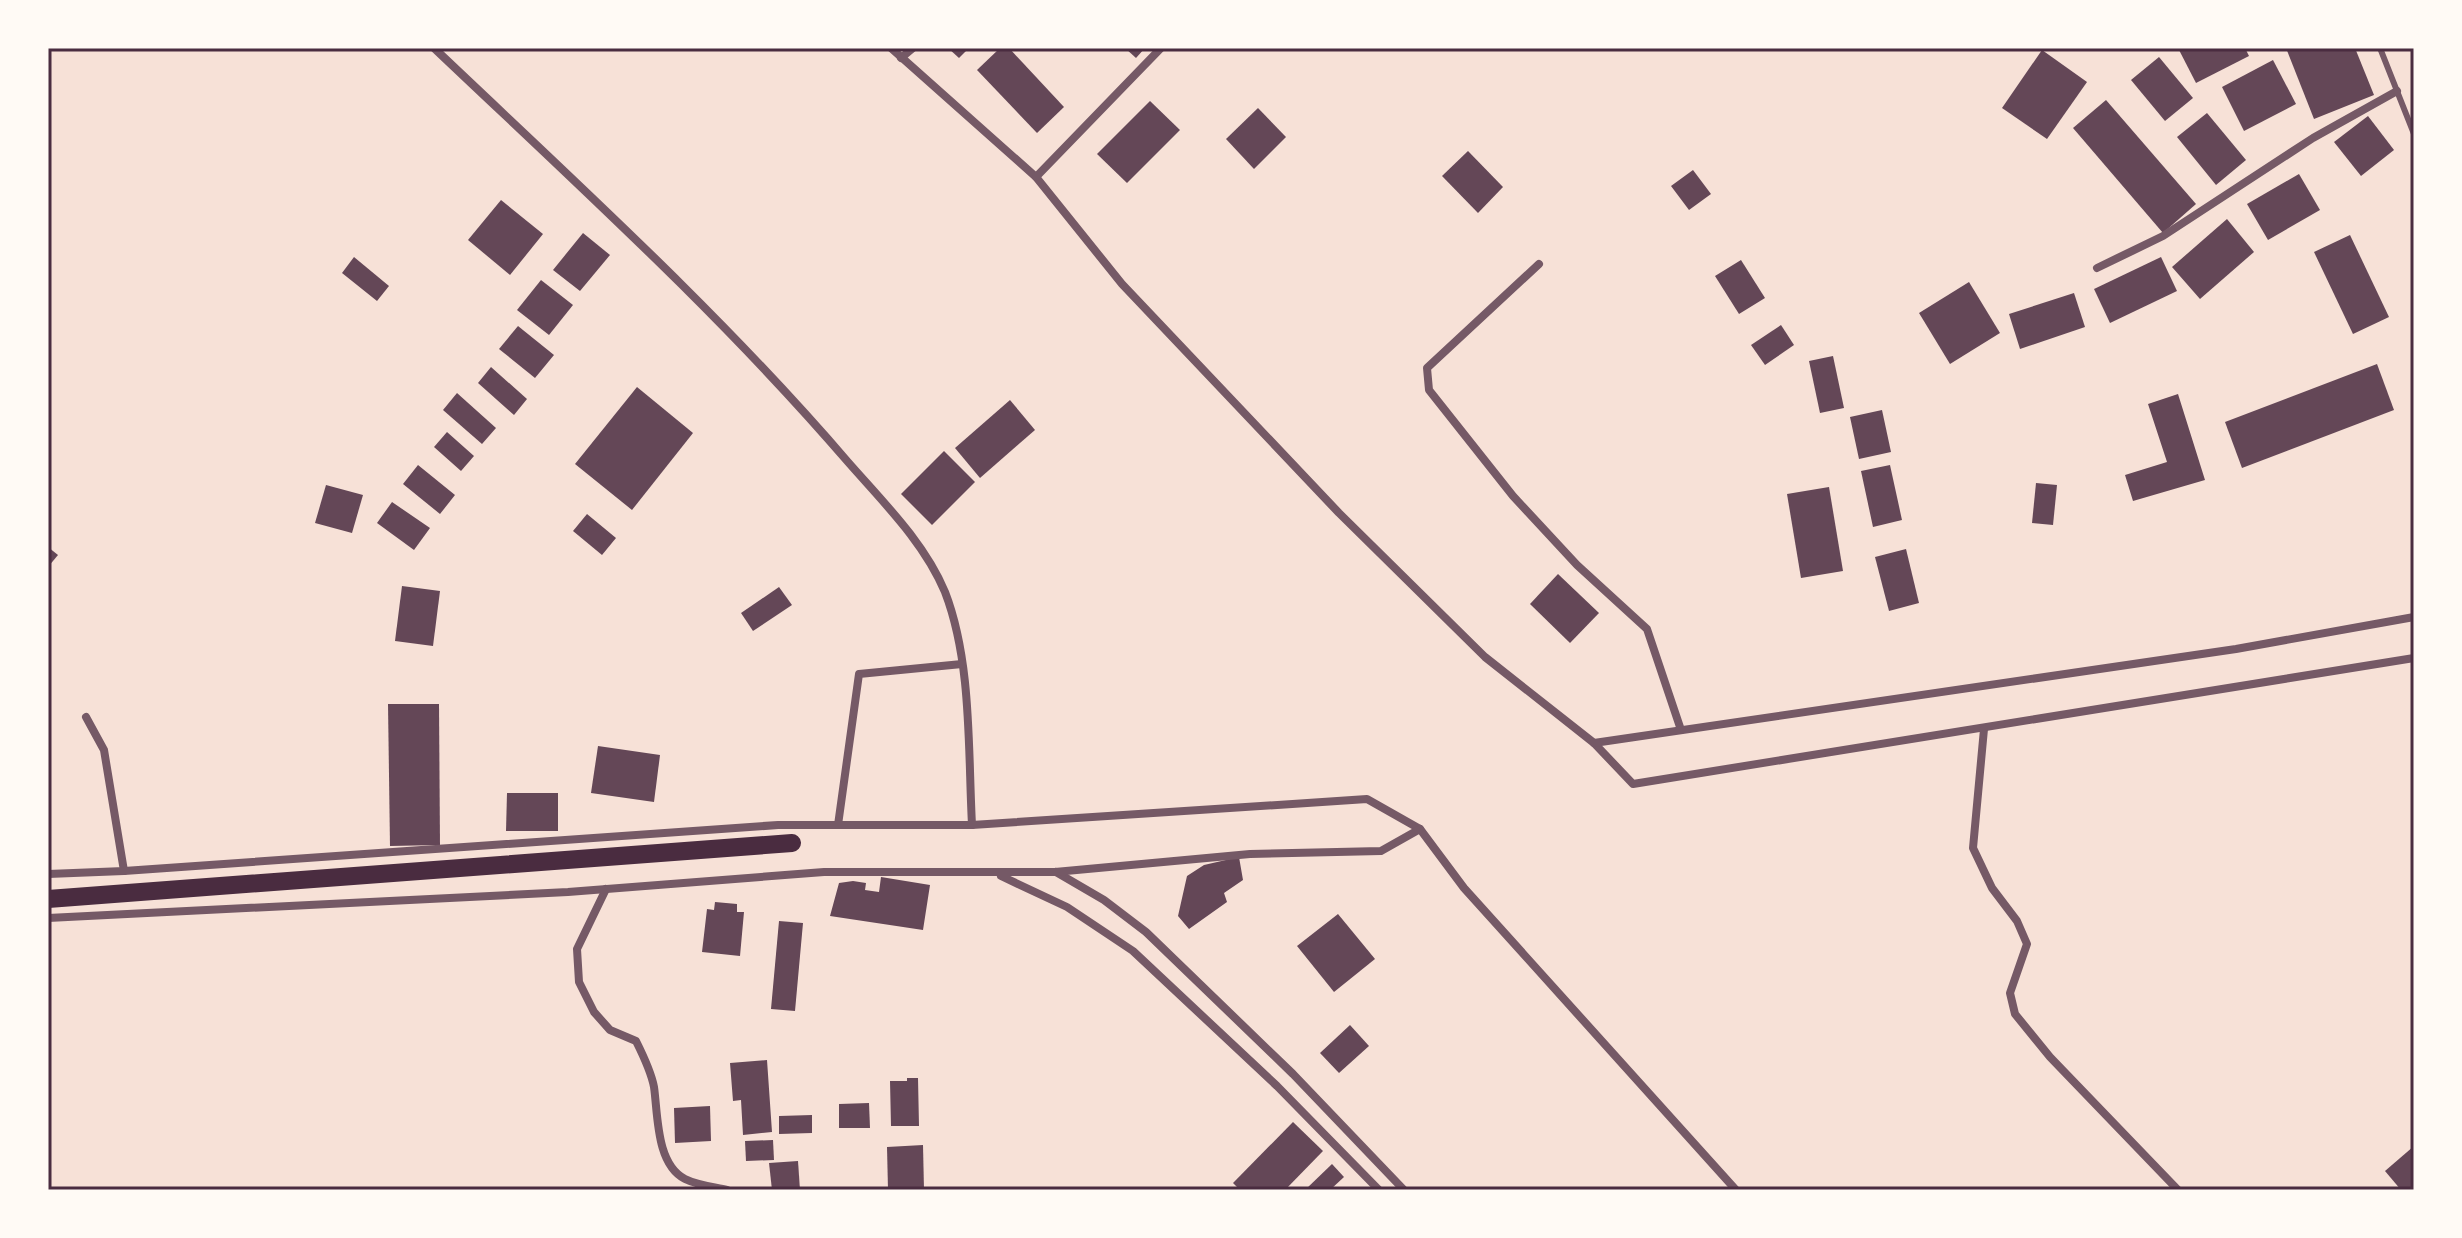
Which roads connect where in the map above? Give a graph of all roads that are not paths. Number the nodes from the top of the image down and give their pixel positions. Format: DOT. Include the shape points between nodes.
graph roads {
  1 [pos="434,48"];
  2 [pos="891,48"];
  3 [pos="913,48"];
  4 [pos="1161,48"];
  5 [pos="2380,48"];
  6 [pos="901,58"];
  7 [pos="2397,91"];
  8 [pos="2414,134"];
  9 [pos="1036,177"];
  10 [pos="1539,264"];
  11 [pos="2097,268"];
  12 [pos="2414,617"];
  13 [pos="2414,658"];
  14 [pos="962,664"];
  15 [pos="86,717"];
  16 [pos="1984,729"];
  17 [pos="1681,730"];
  18 [pos="1594,743"];
  19 [pos="838,825"];
  20 [pos="972,825"];
  21 [pos="1420,829"];
  22 [pos="792,843"];
  23 [pos="124,871"];
  24 [pos="1055,872"];
  25 [pos="48,874"];
  26 [pos="996,874"];
  27 [pos="606,889"];
  28 [pos="48,899"];
  29 [pos="48,918"];
  30 [pos="727,1190"];
  31 [pos="1379,1190"];
  32 [pos="1404,1190"];
  33 [pos="1736,1190"];
  34 [pos="2178,1190"];
  1 -- 14 [label="street" via="663,268 829,439 930,562 952,614"];
  2 -- 6 [label="street"];
  3 -- 6 [label="street"];
  4 -- 9 [label="street"];
  5 -- 7 [label="lane"];
  6 -- 9 [label="street"];
  7 -- 8 [label="lane"];
  7 -- 11 [label="street" via="2313,138 2163,236"];
  9 -- 18 [label="street" via="1122,284 1339,513 1485,657"];
  10 -- 17 [label="street" via="1427,368 1429,390 1513,496 1647,629"];
  12 -- 17 [label="street" via="2236,649"];
  13 -- 16 [label="street"];
  14 -- 19 [label="street" via="859,674"];
  14 -- 20 [label="street"];
  15 -- 23 [label="street" via="104,750"];
  16 -- 18 [label="street" via="1633,784"];
  16 -- 34 [label="street" via="1973,848 2027,944 2010,993 2015,1014"];
  17 -- 18 [label="street"];
  19 -- 20 [label="street"];
  19 -- 23 [label="street"];
  20 -- 21 [label="street" via="1367,799"];
  21 -- 24 [label="street" via="1381,851 1250,854"];
  21 -- 33 [label="street" via="1464,888"];
  22 -- 28 [label="main road"];
  23 -- 25 [label="street"];
  24 -- 26 [label="street"];
  24 -- 32 [label="street" via="1146,932"];
  26 -- 27 [label="street" via="824,872"];
  26 -- 31 [label="street" via="1067,907 1133,951"];
  27 -- 29 [label="street"];
  27 -- 30 [label="street" via="577,949 579,982 594,1012 610,1030 636,1041 646,1060 659,1138 673,1171 686,1180"];
}
